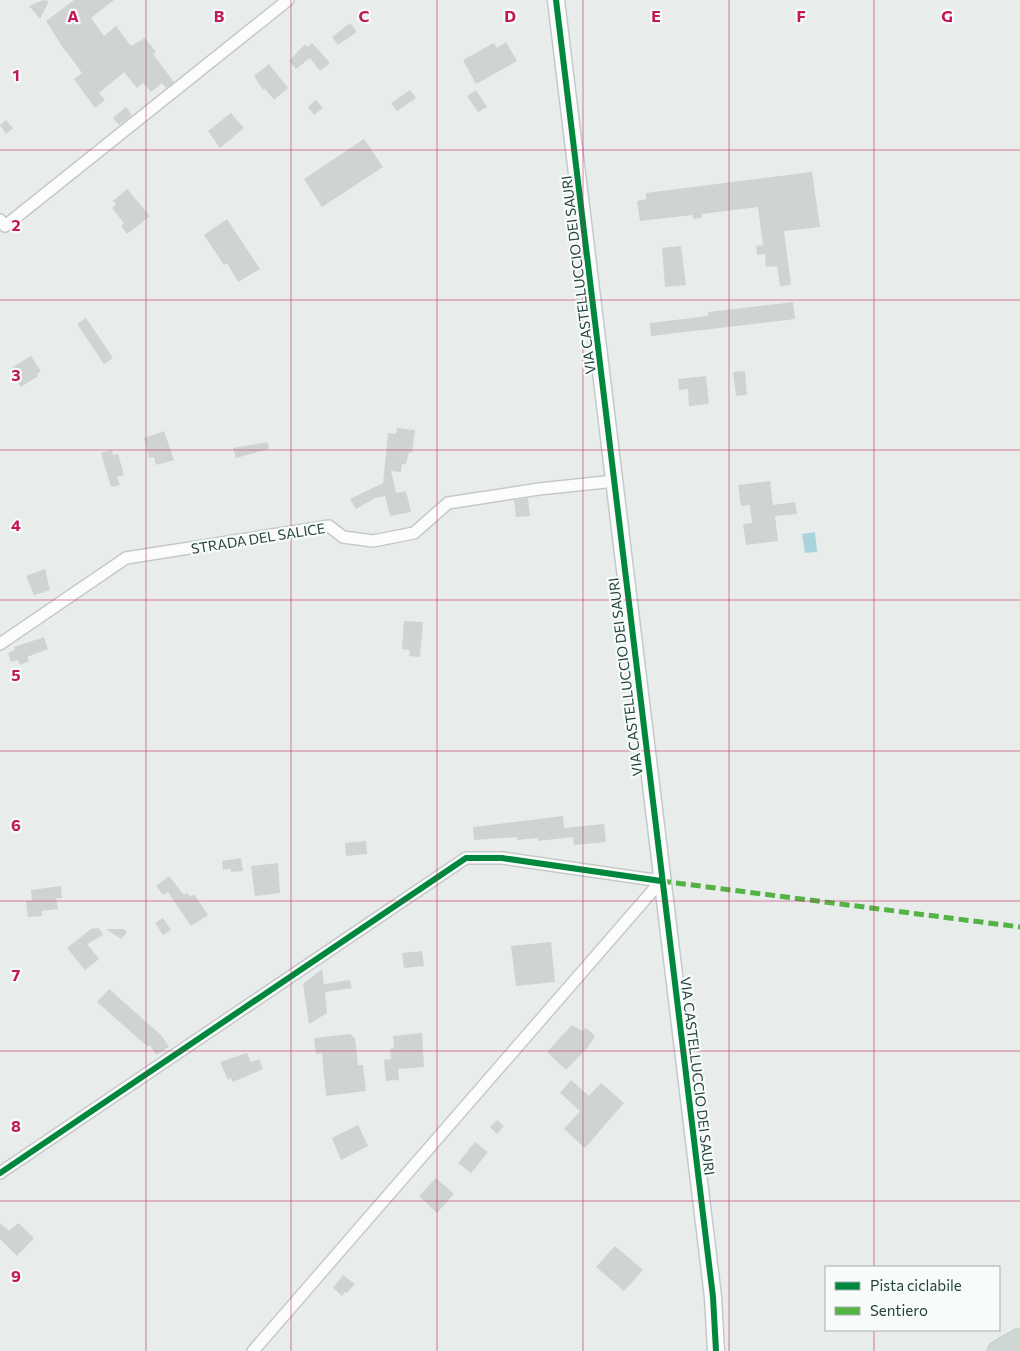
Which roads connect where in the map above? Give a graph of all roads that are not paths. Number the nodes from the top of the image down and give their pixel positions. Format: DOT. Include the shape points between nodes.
graph roads {
  1 [pos="288,0"];
  2 [pos="556,0"];
  3 [pos="0,220"];
  4 [pos="615,481"];
  5 [pos="0,644"];
  6 [pos="661,881"];
  7 [pos="0,1173"];
  8 [pos="1020,1338"];
  9 [pos="253,1351"];
  10 [pos="716,1351"];
  11 [pos="997,1351"];
  1 -- 3 [label="street" via="5,226"];
  2 -- 4 [label="street, VIA CASTELLUCCIO DEI SAURI"];
  4 -- 5 [label="street, STRADA DEL SALICE" via="448,503 414,533 373,541 343,537 329,526 126,558"];
  4 -- 6 [label="street, VIA CASTELLUCCIO DEI SAURI"];
  6 -- 7 [label="street" via="502,858 466,858"];
  6 -- 9 [label="street"];
  6 -- 10 [label="street, VIA CASTELLUCCIO DEI SAURI" via="713,1297"];
  8 -- 11 [label="main road"];
}
